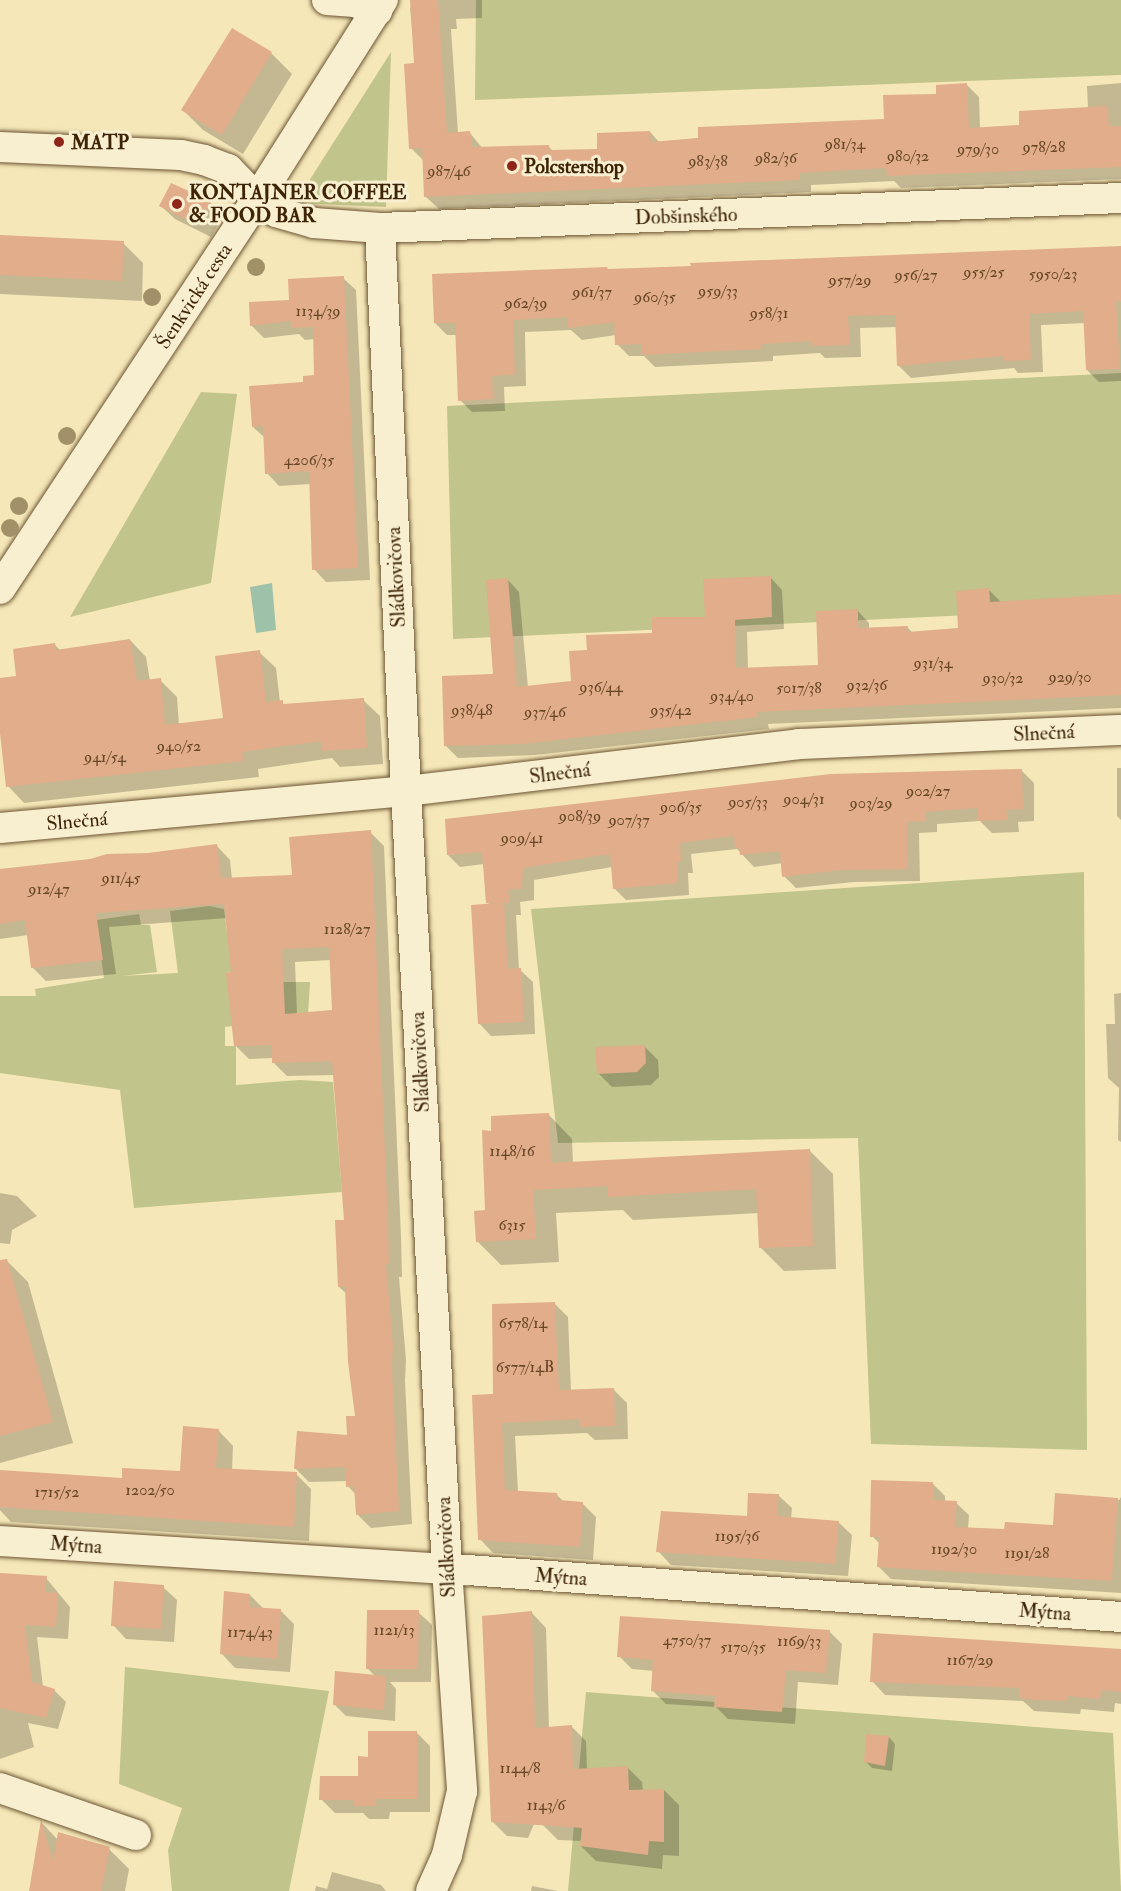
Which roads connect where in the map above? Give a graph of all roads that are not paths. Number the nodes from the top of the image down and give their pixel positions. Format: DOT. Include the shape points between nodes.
graph roads {
  1 [pos="327,0"];
  2 [pos="380,6"];
  3 [pos="0,147"];
  4 [pos="1121,198"];
  5 [pos="257,200"];
  6 [pos="380,228"];
  7 [pos="0,590"];
  8 [pos="1121,730"];
  9 [pos="406,791"];
  10 [pos="0,828"];
  11 [pos="0,1540"];
  12 [pos="447,1569"];
  13 [pos="1121,1617"];
  14 [pos="0,1788"];
  15 [pos="136,1835"];
  16 [pos="431,1891"];
  1 -- 2 [label="street"];
  2 -- 5 [label="street, Šenkvická cesta"];
  3 -- 5 [label="street, Dobšinského" via="181,155 228,169"];
  4 -- 6 [label="street, Dobšinského"];
  5 -- 6 [label="street, Dobšinského" via="276,212 314,223"];
  5 -- 7 [label="street, Šenkvická cesta"];
  6 -- 9 [label="street, Sládkovičova"];
  8 -- 9 [label="street, Slnečná" via="799,744"];
  9 -- 10 [label="street, Slnečná"];
  9 -- 12 [label="street, Sládkovičova"];
  11 -- 12 [label="street, Mýtna"];
  12 -- 13 [label="street, Mýtna"];
  12 -- 16 [label="street, Sládkovičova" via="462,1791 447,1855"];
  14 -- 15 [label="street"];
}
